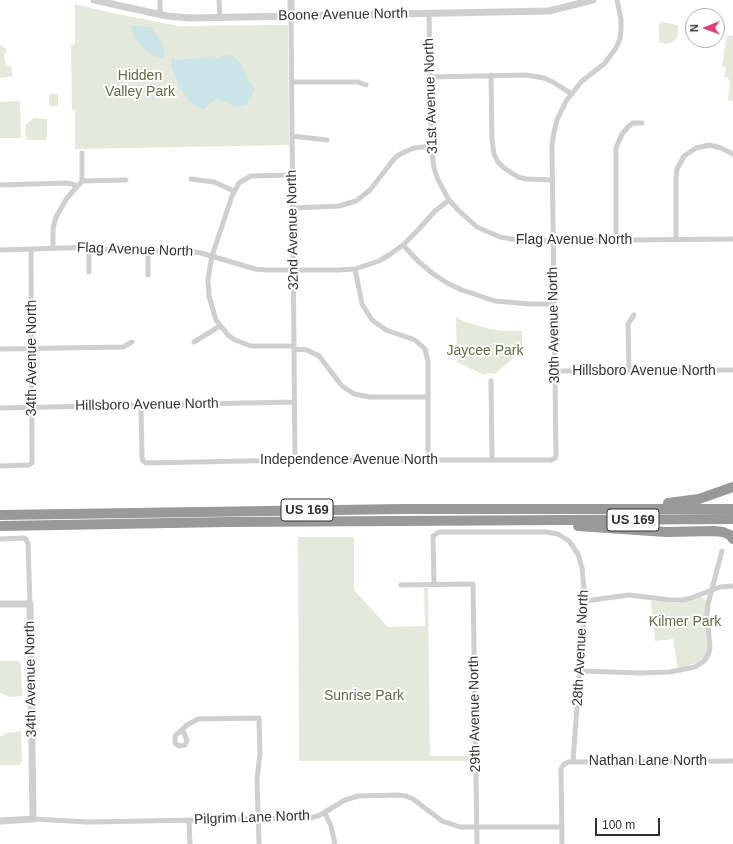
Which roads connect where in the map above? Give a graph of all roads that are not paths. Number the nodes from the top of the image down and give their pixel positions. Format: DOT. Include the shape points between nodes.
graph roads {
  1 [pos="94,0"];
  2 [pos="160,0"];
  3 [pos="219,0"];
  4 [pos="291,0"];
  5 [pos="592,0"];
  6 [pos="617,0"];
  7 [pos="429,13"];
  8 [pos="160,14"];
  9 [pos="291,16"];
  10 [pos="220,18"];
  11 [pos="491,75"];
  12 [pos="430,77"];
  13 [pos="292,82"];
  14 [pos="366,85"];
  15 [pos="572,94"];
  16 [pos="642,123"];
  17 [pos="292,136"];
  18 [pos="327,140"];
  19 [pos="431,146"];
  20 [pos="82,152"];
  21 [pos="733,154"];
  22 [pos="292,175"];
  23 [pos="191,179"];
  24 [pos="126,180"];
  25 [pos="553,180"];
  26 [pos="82,181"];
  27 [pos="0,185"];
  28 [pos="76,186"];
  29 [pos="234,191"];
  30 [pos="449,200"];
  31 [pos="293,208"];
  32 [pos="676,239"];
  33 [pos="733,239"];
  34 [pos="554,240"];
  35 [pos="616,240"];
  36 [pos="403,244"];
  37 [pos="89,248"];
  38 [pos="31,249"];
  39 [pos="53,249"];
  40 [pos="0,250"];
  41 [pos="148,252"];
  42 [pos="212,256"];
  43 [pos="355,269"];
  44 [pos="293,271"];
  45 [pos="89,272"];
  46 [pos="148,275"];
  47 [pos="554,304"];
  48 [pos="634,315"];
  49 [pos="220,326"];
  50 [pos="132,342"];
  51 [pos="194,342"];
  52 [pos="32,348"];
  53 [pos="294,348"];
  54 [pos="0,349"];
  55 [pos="733,370"];
  56 [pos="555,371"];
  57 [pos="629,371"];
  58 [pos="491,381"];
  59 [pos="428,397"];
  60 [pos="295,402"];
  61 [pos="140,405"];
  62 [pos="32,406"];
  63 [pos="0,408"];
  64 [pos="555,458"];
  65 [pos="295,460"];
  66 [pos="428,460"];
  67 [pos="492,460"];
  68 [pos="0,466"];
  69 [pos="733,488"];
  70 [pos="592,509"];
  71 [pos="733,509"];
  72 [pos="0,514"];
  73 [pos="733,519"];
  74 [pos="533,520"];
  75 [pos="0,526"];
  76 [pos="0,539"];
  77 [pos="733,539"];
  78 [pos="722,551"];
  79 [pos="401,585"];
  80 [pos="434,585"];
  81 [pos="733,586"];
  82 [pos="711,590"];
  83 [pos="585,600"];
  84 [pos="0,604"];
  85 [pos="30,604"];
  86 [pos="581,671"];
  87 [pos="183,730"];
  88 [pos="573,761"];
  89 [pos="733,761"];
  90 [pos="325,813"];
  91 [pos="33,819"];
  92 [pos="258,819"];
  93 [pos="0,821"];
  94 [pos="189,821"];
  95 [pos="561,827"];
  96 [pos="476,828"];
  97 [pos="190,844"];
  98 [pos="259,844"];
  99 [pos="335,844"];
  100 [pos="477,844"];
  101 [pos="562,844"];
  1 -- 8 [label="street, Boone Avenue North"];
  2 -- 8 [label="street"];
  3 -- 10 [label="street"];
  4 -- 9 [label="street, 32nd Avenue North"];
  5 -- 7 [label="street, Boone Avenue North" via="549,11"];
  6 -- 15 [label="street, 30th Avenue North" via="621,29 616,48 604,64 589,75"];
  7 -- 9 [label="street, Boone Avenue North"];
  7 -- 12 [label="street, 31st Avenue North"];
  8 -- 10 [label="street, Boone Avenue North" via="178,18"];
  9 -- 10 [label="street, Boone Avenue North"];
  9 -- 13 [label="street, 32nd Avenue North"];
  11 -- 12 [label="street"];
  11 -- 15 [label="street" via="539,77"];
  11 -- 25 [label="street" via="492,140 498,162 518,177"];
  12 -- 19 [label="street, 31st Avenue North"];
  13 -- 14 [label="street" via="358,82"];
  13 -- 17 [label="street, 32nd Avenue North"];
  15 -- 25 [label="street, 30th Avenue North" via="562,109 554,132"];
  16 -- 35 [label="street" via="628,126 616,148"];
  17 -- 18 [label="street"];
  17 -- 22 [label="street, 32nd Avenue North"];
  19 -- 30 [label="street, 31st Avenue North" via="436,174"];
  19 -- 31 [label="street" via="414,148 400,154 370,190 356,201 339,206"];
  20 -- 26 [label="street"];
  21 -- 32 [label="street" via="709,145 696,148 684,156 677,169 676,178"];
  22 -- 29 [label="street" via="252,176 239,183"];
  22 -- 31 [label="street, 32nd Avenue North"];
  23 -- 29 [label="street" via="214,182"];
  24 -- 26 [label="street"];
  25 -- 34 [label="street, 30th Avenue North"];
  26 -- 28 [label="street"];
  27 -- 28 [label="street" via="66,183"];
  28 -- 39 [label="street" via="56,217"];
  29 -- 42 [label="street"];
  30 -- 34 [label="street, Flag Avenue North" via="477,227 500,237 522,241"];
  30 -- 36 [label="street, Flag Avenue North"];
  31 -- 44 [label="street, 32nd Avenue North"];
  32 -- 33 [label="street, Flag Avenue North"];
  32 -- 35 [label="street, Flag Avenue North"];
  34 -- 35 [label="street, Flag Avenue North"];
  34 -- 47 [label="street, 30th Avenue North"];
  36 -- 43 [label="street, Flag Avenue North" via="379,261"];
  36 -- 47 [label="street" via="432,273 473,295 513,304"];
  37 -- 39 [label="street, Flag Avenue North"];
  37 -- 41 [label="street, Flag Avenue North" via="118,252"];
  37 -- 45 [label="street"];
  38 -- 39 [label="street, Flag Avenue North"];
  38 -- 40 [label="street, Flag Avenue North"];
  38 -- 52 [label="street, 34th Avenue North"];
  41 -- 42 [label="street, Flag Avenue North" via="184,250"];
  41 -- 46 [label="street"];
  42 -- 44 [label="street, Flag Avenue North" via="256,269"];
  42 -- 49 [label="street" via="208,270 208,288"];
  43 -- 44 [label="street, Flag Avenue North"];
  43 -- 59 [label="street" via="362,304 372,320 386,330 415,340 425,349 428,362"];
  44 -- 53 [label="street, 32nd Avenue North"];
  47 -- 56 [label="street, 30th Avenue North"];
  48 -- 57 [label="street" via="628,324"];
  49 -- 51 [label="street"];
  49 -- 53 [label="street" via="228,335 243,344"];
  50 -- 52 [label="street" via="123,347"];
  52 -- 54 [label="street"];
  52 -- 62 [label="street, 34th Avenue North"];
  53 -- 59 [label="street" via="307,350 319,356 342,386 354,394 370,397"];
  53 -- 60 [label="street, 32nd Avenue North"];
  55 -- 57 [label="street, Hillsboro Avenue North"];
  56 -- 57 [label="street, Hillsboro Avenue North"];
  56 -- 64 [label="street, 30th Avenue North"];
  58 -- 67 [label="street"];
  59 -- 66 [label="street"];
  60 -- 61 [label="street, Hillsboro Avenue North"];
  60 -- 65 [label="street, 32nd Avenue North"];
  61 -- 62 [label="street, Hillsboro Avenue North"];
  61 -- 65 [label="street, Independence Avenue North" via="141,452 146,463"];
  62 -- 63 [label="street, Hillsboro Avenue North"];
  62 -- 68 [label="street, 34th Avenue North" via="32,463"];
  64 -- 67 [label="street, Independence Avenue North"];
  65 -- 66 [label="street, Independence Avenue North"];
  66 -- 67 [label="street, Independence Avenue North"];
  69 -- 70 [label="highway" via="687,501"];
  70 -- 71 [label="highway, US 169"];
  70 -- 72 [label="highway, US 169"];
  73 -- 74 [label="highway, US 169"];
  74 -- 75 [label="highway, US 169"];
  74 -- 77 [label="highway" via="552,524 642,531 714,531 723,532"];
  76 -- 85 [label="street, 34th Avenue North" via="26,539"];
  78 -- 82 [label="street"];
  79 -- 80 [label="street"];
  80 -- 83 [label="street, 28th Avenue North" via="433,536 439,532 546,532 564,536 574,546 582,568"];
  80 -- 96 [label="street, 29th Avenue North" via="473,584"];
  81 -- 82 [label="street"];
  82 -- 83 [label="street" via="683,600 629,595"];
  82 -- 86 [label="street" via="707,615 710,648 700,664 658,673"];
  83 -- 86 [label="street, 28th Avenue North"];
  84 -- 85 [label="street"];
  85 -- 91 [label="street, 34th Avenue North"];
  86 -- 88 [label="street, 28th Avenue North"];
  87 -- 92 [label="street" via="198,719 259,718"];
  88 -- 89 [label="street, Nathan Lane North"];
  88 -- 95 [label="street, Nathan Lane North" via="564,764 561,769"];
  90 -- 92 [label="street, Pilgrim Lane North" via="310,818"];
  90 -- 96 [label="street, Pilgrim Lane North" via="345,800 358,796 397,795 413,799 448,824"];
  90 -- 99 [label="street"];
  91 -- 93 [label="street, Pilgrim Lane North"];
  91 -- 94 [label="street, Pilgrim Lane North" via="88,822"];
  92 -- 94 [label="street, Pilgrim Lane North"];
  92 -- 98 [label="street"];
  94 -- 97 [label="street"];
  95 -- 96 [label="street, Pilgrim Lane North"];
  95 -- 101 [label="street"];
  96 -- 100 [label="street, 29th Avenue North"];
}
